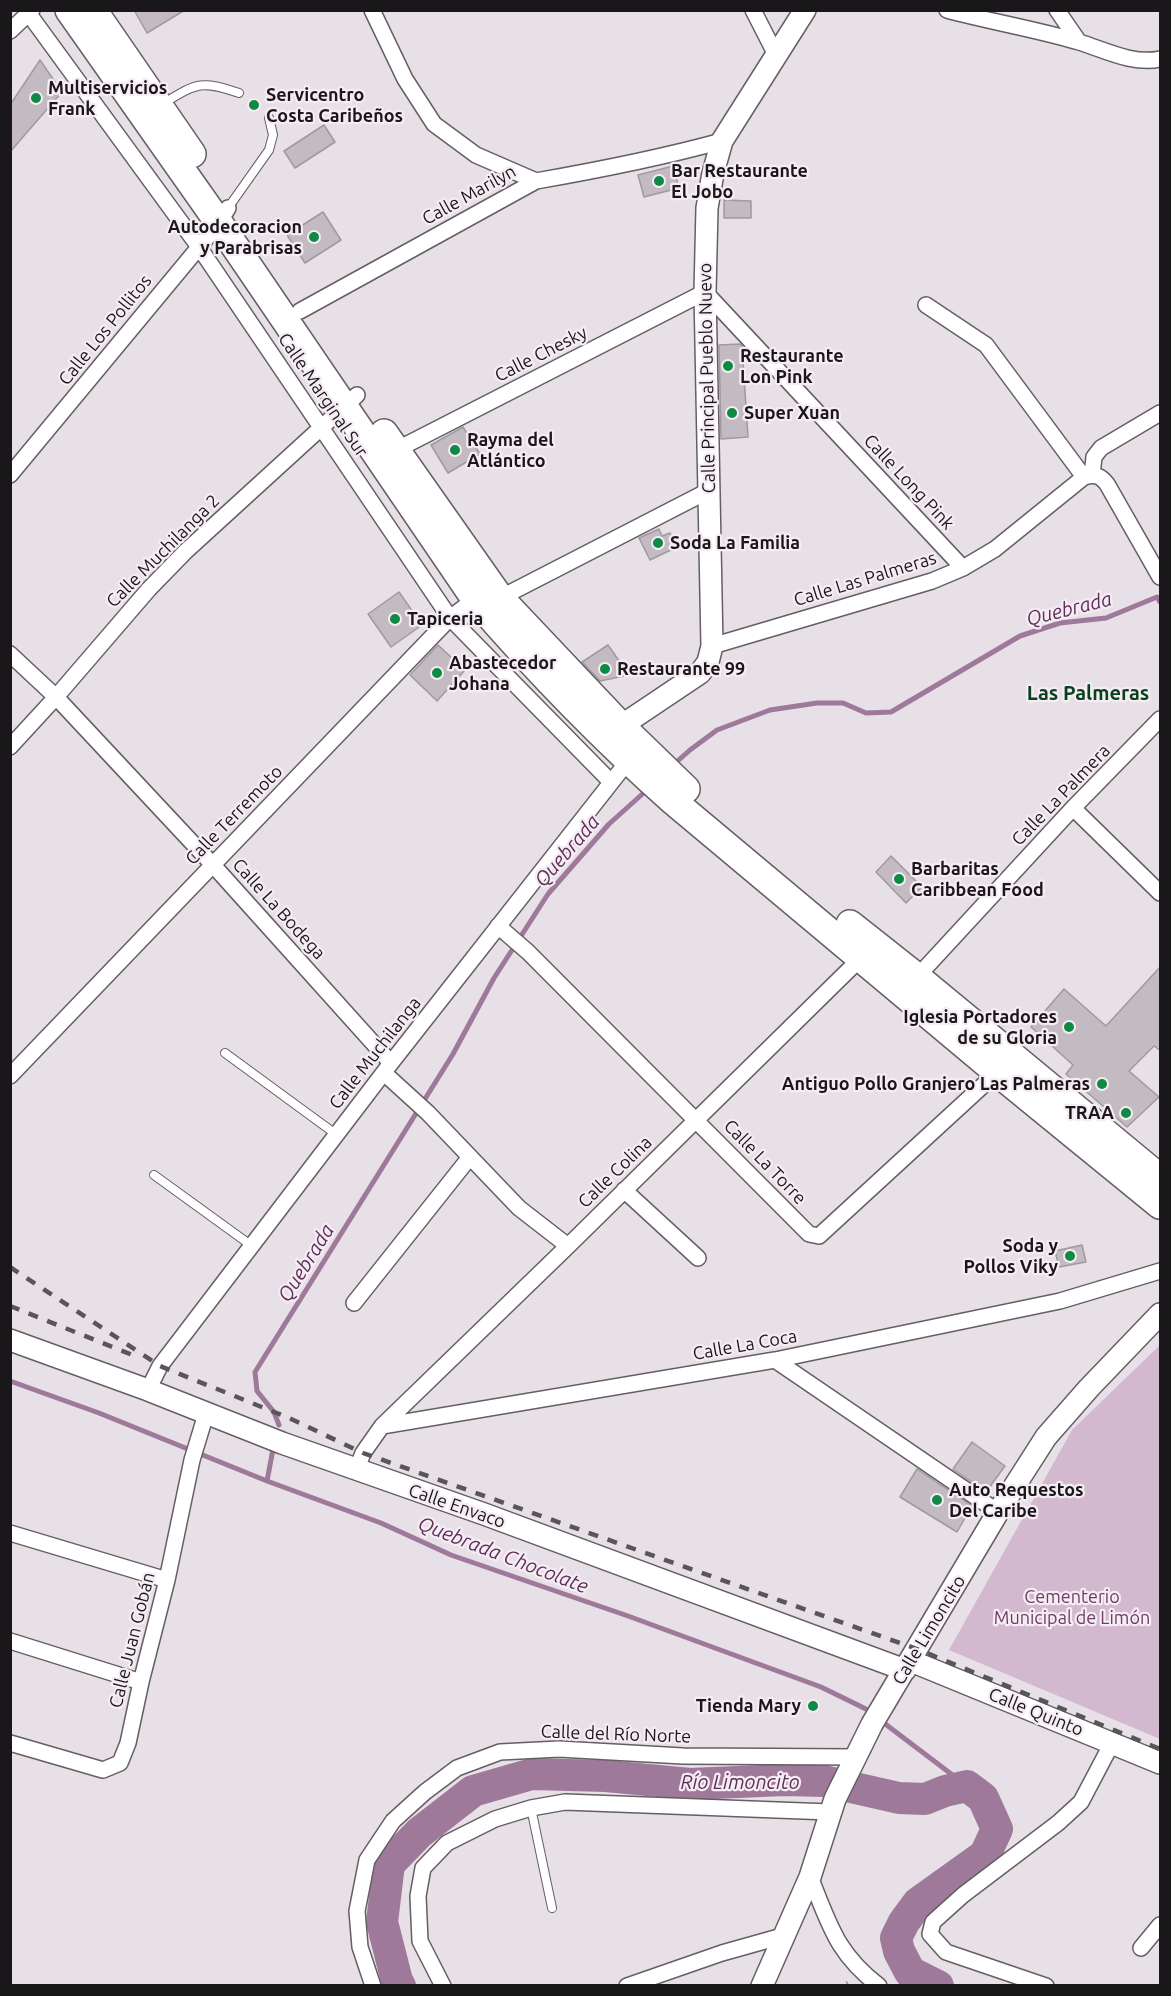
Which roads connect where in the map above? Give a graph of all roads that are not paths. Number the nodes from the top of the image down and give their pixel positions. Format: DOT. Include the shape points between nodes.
graph roads {
  1 [pos="69,10"];
  2 [pos="93,10"];
  3 [pos="372,10"];
  4 [pos="753,10"];
  5 [pos="805,10"];
  6 [pos="947,10"];
  7 [pos="1057,10"];
  8 [pos="29,12"];
  9 [pos="10,31"];
  10 [pos="1078,42"];
  11 [pos="776,55"];
  12 [pos="1161,59"];
  13 [pos="239,93"];
  14 [pos="160,106"];
  15 [pos="269,117"];
  16 [pos="722,141"];
  17 [pos="536,181"];
  18 [pos="224,215"];
  19 [pos="199,247"];
  20 [pos="705,292"];
  21 [pos="926,305"];
  22 [pos="300,311"];
  23 [pos="350,400"];
  24 [pos="1161,413"];
  25 [pos="321,427"];
  26 [pos="396,450"];
  27 [pos="10,475"];
  28 [pos="1088,476"];
  29 [pos="708,491"];
  30 [pos="963,568"];
  31 [pos="1161,577"];
  32 [pos="488,594"];
  33 [pos="450,618"];
  34 [pos="712,646"];
  35 [pos="10,654"];
  36 [pos="56,697"];
  37 [pos="1161,719"];
  38 [pos="621,726"];
  39 [pos="10,747"];
  40 [pos="635,764"];
  41 [pos="1074,808"];
  42 [pos="213,865"];
  43 [pos="1161,893"];
  44 [pos="503,930"];
  45 [pos="867,951"];
  46 [pos="916,977"];
  47 [pos="225,1053"];
  48 [pos="1005,1065"];
  49 [pos="388,1068"];
  50 [pos="10,1076"];
  51 [pos="697,1120"];
  52 [pos="337,1135"];
  53 [pos="470,1157"];
  54 [pos="154,1174"];
  55 [pos="1161,1178"];
  56 [pos="624,1190"];
  57 [pos="1161,1205"];
  58 [pos="252,1246"];
  59 [pos="568,1246"];
  60 [pos="698,1258"];
  61 [pos="1161,1271"];
  62 [pos="354,1303"];
  63 [pos="1161,1314"];
  64 [pos="10,1340"];
  65 [pos="775,1360"];
  66 [pos="148,1390"];
  67 [pos="206,1414"];
  68 [pos="382,1426"];
  69 [pos="356,1471"];
  70 [pos="998,1512"];
  71 [pos="10,1533"];
  72 [pos="167,1580"];
  73 [pos="10,1641"];
  74 [pos="908,1665"];
  75 [pos="141,1682"];
  76 [pos="10,1743"];
  77 [pos="1112,1743"];
  78 [pos="853,1763"];
  79 [pos="1161,1763"];
  80 [pos="833,1806"];
  81 [pos="531,1809"];
  82 [pos="810,1877"];
  83 [pos="552,1908"];
  84 [pos="1161,1925"];
  85 [pos="786,1935"];
  86 [pos="1141,1948"];
  87 [pos="374,1986"];
  88 [pos="443,1986"];
  89 [pos="627,1986"];
  90 [pos="762,1986"];
  91 [pos="879,1986"];
  92 [pos="1046,1986"];
  1 -- 18 [label="highway"];
  2 -- 14 [label="highway"];
  3 -- 17 [label="street, Calle Marilyn" via="405,79 434,124 476,154"];
  4 -- 11 [label="street"];
  5 -- 11 [label="street, Calle Principal Pueblo Nuevo"];
  6 -- 10 [label="street"];
  7 -- 10 [label="street"];
  8 -- 9 [label="street"];
  8 -- 19 [label="street, Calle Marginal Sur"];
  10 -- 12 [label="street" via="1148,62"];
  11 -- 16 [label="street, Calle Principal Pueblo Nuevo"];
  13 -- 14 [label="lane" via="217,86 193,86"];
  14 -- 18 [label="highway"];
  15 -- 18 [label="lane" via="273,135 269,150"];
  16 -- 17 [label="street" via="612,168"];
  16 -- 20 [label="street, Calle Principal Pueblo Nuevo" via="707,208"];
  17 -- 22 [label="street, Calle Marilyn"];
  18 -- 19 [label="street, Calle Los Pollitos"];
  18 -- 22 [label="highway"];
  18 -- 23 [label="highway"];
  19 -- 25 [label="street, Calle Marginal Sur"];
  19 -- 27 [label="street, Calle Los Pollitos"];
  20 -- 26 [label="street, Calle Chesky"];
  20 -- 29 [label="street, Calle Principal Pueblo Nuevo"];
  20 -- 30 [label="street, Calle Long Pink"];
  21 -- 28 [label="street" via="986,345"];
  22 -- 23 [label="highway"];
  23 -- 25 [label="street, Calle Muchilanga 2"];
  23 -- 26 [label="highway"];
  23 -- 32 [label="highway"];
  24 -- 28 [label="street" via="1101,448"];
  25 -- 33 [label="street, Calle Marginal Sur"];
  25 -- 36 [label="street, Calle Muchilanga 2" via="186,551"];
  26 -- 32 [label="highway"];
  28 -- 30 [label="street, Calle Las Palmeras" via="995,549"];
  28 -- 31 [label="street" via="1102,477"];
  29 -- 32 [label="street, Calle Terremoto"];
  29 -- 34 [label="street, Calle Principal Pueblo Nuevo"];
  30 -- 34 [label="street, Calle Las Palmeras" via="932,581"];
  32 -- 33 [label="street, Calle Terremoto"];
  32 -- 38 [label="highway"];
  32 -- 40 [label="highway" via="522,655"];
  33 -- 40 [label="street, Calle Marginal Sur"];
  33 -- 42 [label="street, Calle Terremoto"];
  34 -- 38 [label="street, Calle Principal Pueblo Nuevo" via="700,673"];
  35 -- 36 [label="street, Calle La Bodega"];
  36 -- 39 [label="street, Calle Muchilanga 2"];
  36 -- 42 [label="street, Calle La Bodega"];
  37 -- 41 [label="street, Calle La Palmera"];
  38 -- 40 [label="highway"];
  40 -- 44 [label="street, Calle Muchilanga"];
  40 -- 45 [label="highway" via="676,792"];
  41 -- 43 [label="street"];
  41 -- 46 [label="street, Calle La Palmera"];
  42 -- 49 [label="street, Calle La Bodega"];
  42 -- 50 [label="street, Calle Terremoto"];
  44 -- 49 [label="street, Calle Muchilanga"];
  44 -- 51 [label="street, Calle La Torre"];
  45 -- 46 [label="highway"];
  45 -- 48 [label="highway"];
  45 -- 51 [label="street, Calle Colina"];
  46 -- 48 [label="highway"];
  47 -- 52 [label="lane"];
  48 -- 51 [label="street, Calle La Torre" via="819,1236 800,1226"];
  48 -- 55 [label="highway"];
  48 -- 57 [label="highway"];
  49 -- 52 [label="street, Calle Muchilanga"];
  49 -- 53 [label="street, Calle La Bodega" via="402,1089"];
  51 -- 56 [label="street, Calle Colina"];
  52 -- 58 [label="street, Calle Muchilanga"];
  53 -- 59 [label="street, Calle La Bodega" via="519,1208"];
  53 -- 62 [label="street"];
  54 -- 58 [label="lane"];
  56 -- 59 [label="street, Calle Colina"];
  56 -- 60 [label="street"];
  58 -- 66 [label="street, Calle Muchilanga" via="160,1366"];
  59 -- 68 [label="street, Calle Colina"];
  61 -- 65 [label="street, Calle La Coca" via="1060,1301"];
  63 -- 70 [label="street, Calle Limoncito" via="1046,1437"];
  64 -- 66 [label="street, Calle Envaco"];
  65 -- 68 [label="street, Calle La Coca"];
  65 -- 70 [label="street"];
  66 -- 67 [label="street, Calle Envaco"];
  67 -- 69 [label="street, Calle Envaco"];
  67 -- 72 [label="street, Calle Juan Gobán" via="192,1460"];
  68 -- 69 [label="street"];
  69 -- 74 [label="street, Calle Envaco"];
  70 -- 74 [label="street, Calle Limoncito"];
  71 -- 72 [label="street"];
  72 -- 75 [label="street, Calle Juan Gobán"];
  73 -- 75 [label="street"];
  74 -- 77 [label="street, Calle Quinto"];
  74 -- 78 [label="street, Calle Limoncito"];
  75 -- 76 [label="street, Calle Juan Gobán" via="120,1763 103,1770"];
  77 -- 79 [label="street, Calle Quinto"];
  77 -- 92 [label="street" via="1081,1802 933,1922 930,1934 946,1952"];
  78 -- 80 [label="street, Calle Limoncito"];
  78 -- 87 [label="street, Calle del Río Norte" via="559,1749 501,1752 457,1768 393,1821 367,1860 357,1911 360,1947"];
  80 -- 81 [label="street" via="565,1802"];
  80 -- 82 [label="street, Calle Limoncito"];
  81 -- 83 [label="lane"];
  81 -- 88 [label="street" via="495,1819 447,1843 423,1868 418,1896 420,1941"];
  82 -- 85 [label="street, Calle Limoncito"];
  82 -- 91 [label="street" via="846,1956"];
  84 -- 86 [label="street"];
  85 -- 89 [label="street"];
  85 -- 90 [label="street, Calle Limoncito"];
}
